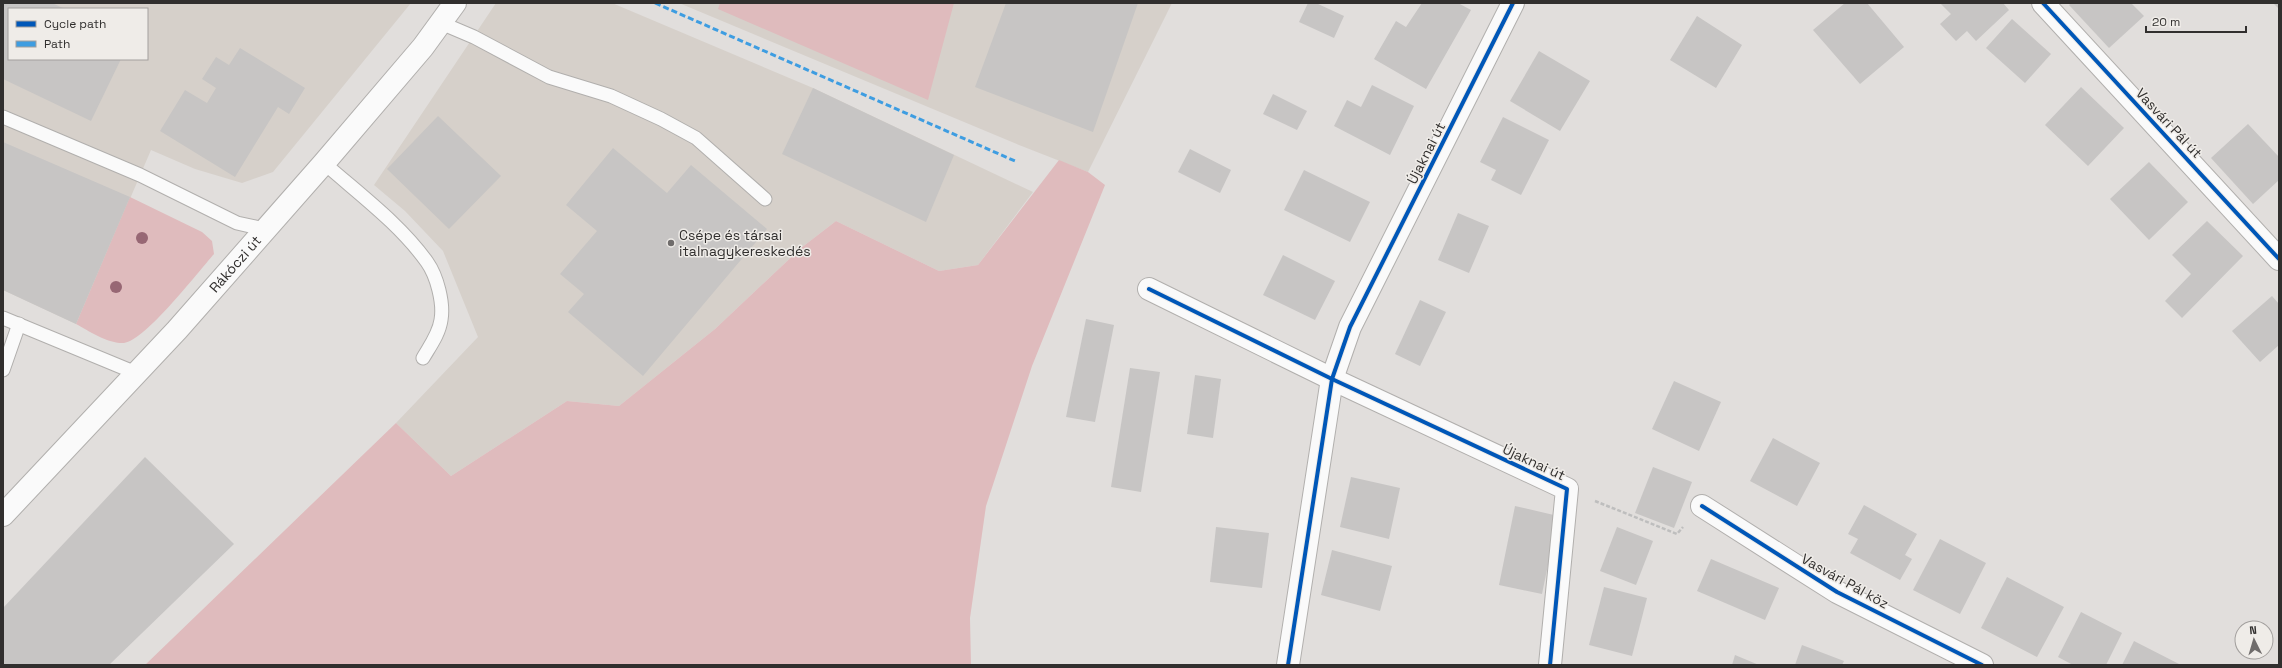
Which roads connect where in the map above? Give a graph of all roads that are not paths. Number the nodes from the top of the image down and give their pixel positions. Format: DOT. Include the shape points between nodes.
graph roads {
  1 [pos="455,3"];
  2 [pos="1513,3"];
  3 [pos="2043,3"];
  4 [pos="441,23"];
  5 [pos="3,117"];
  6 [pos="324,163"];
  7 [pos="765,199"];
  8 [pos="264,229"];
  9 [pos="2279,259"];
  10 [pos="1148,289"];
  11 [pos="3,318"];
  12 [pos="19,324"];
  13 [pos="423,358"];
  14 [pos="3,370"];
  15 [pos="136,373"];
  16 [pos="1332,379"];
  17 [pos="1702,506"];
  18 [pos="4,512"];
  19 [pos="1288,665"];
  20 [pos="1550,665"];
  21 [pos="1982,665"];
  1 -- 4 [label="street, Rákóczi út"];
  2 -- 16 [label="street, Újaknai út" via="1350,327"];
  3 -- 9 [label="street, Vasvári Pál út"];
  4 -- 6 [label="street, Rákóczi út"];
  4 -- 7 [label="lane" via="474,37 549,77 611,96 696,138"];
  5 -- 8 [label="lane" via="140,176 238,223"];
  6 -- 8 [label="street, Rákóczi út"];
  6 -- 13 [label="lane" via="393,223 428,263 442,303 442,319 438,332"];
  8 -- 15 [label="street, Rákóczi út" via="177,330"];
  10 -- 16 [label="street, Újaknai út"];
  11 -- 12 [label="lane"];
  12 -- 14 [label="lane"];
  12 -- 15 [label="lane"];
  15 -- 18 [label="street, Rákóczi út"];
  16 -- 19 [label="street, Újaknai út"];
  16 -- 20 [label="street, Újaknai út" via="1567,489"];
  17 -- 21 [label="street, Vasvári Pál köz" via="1837,592"];
}
